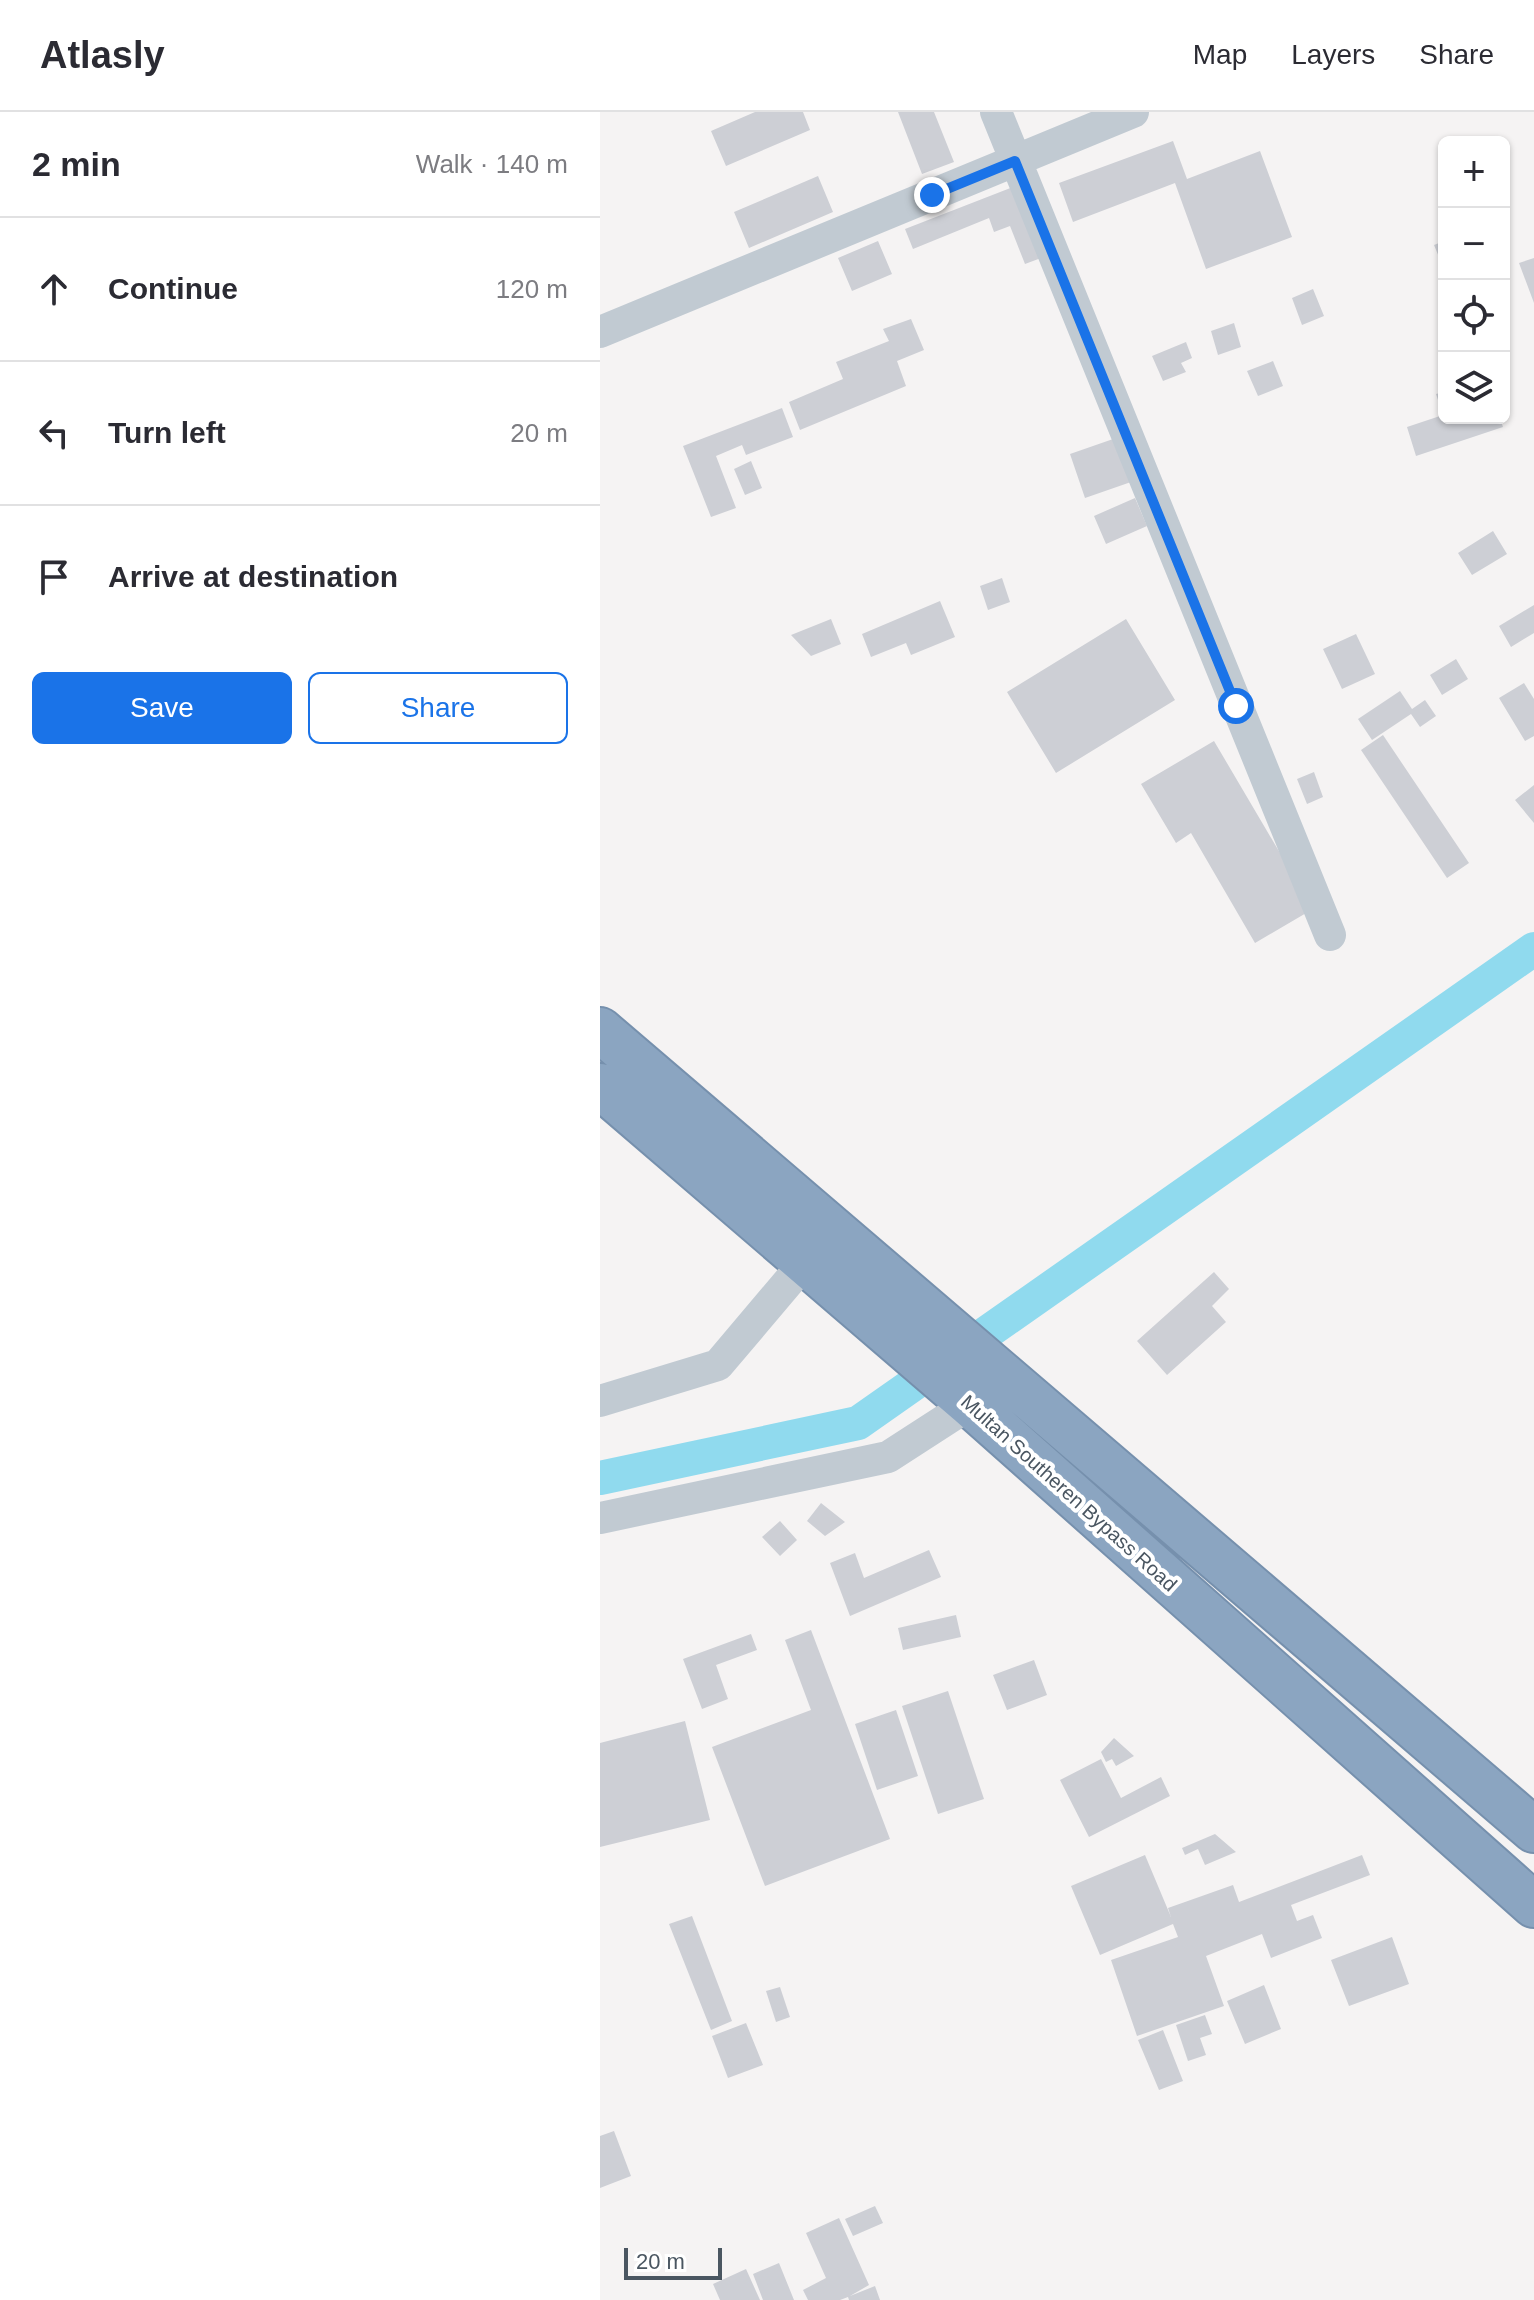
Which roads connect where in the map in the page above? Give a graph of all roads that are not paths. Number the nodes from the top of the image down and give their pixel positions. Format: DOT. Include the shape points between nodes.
graph roads {
  1 [pos="996,112"];
  2 [pos="1133,112"];
  3 [pos="1015,161"];
  4 [pos="600,332"];
  5 [pos="1330,935"];
  6 [pos="600,1030"];
  7 [pos="600,1086"];
  8 [pos="806,1261"];
  9 [pos="600,1401"];
  10 [pos="970,1404"];
  11 [pos="600,1518"];
  12 [pos="1534,1830"];
  13 [pos="1534,1905"];
  1 -- 3 [label="street"];
  2 -- 3 [label="street"];
  3 -- 4 [label="street"];
  3 -- 5 [label="street"];
  6 -- 12 [label="highway"];
  7 -- 8 [label="highway, Multan Southeren Bypass Road"];
  8 -- 9 [label="street" via="718,1365"];
  8 -- 10 [label="highway, Multan Southeren Bypass Road"];
  10 -- 11 [label="street" via="888,1457"];
  10 -- 13 [label="highway, Multan Southeren Bypass Road"];
}
